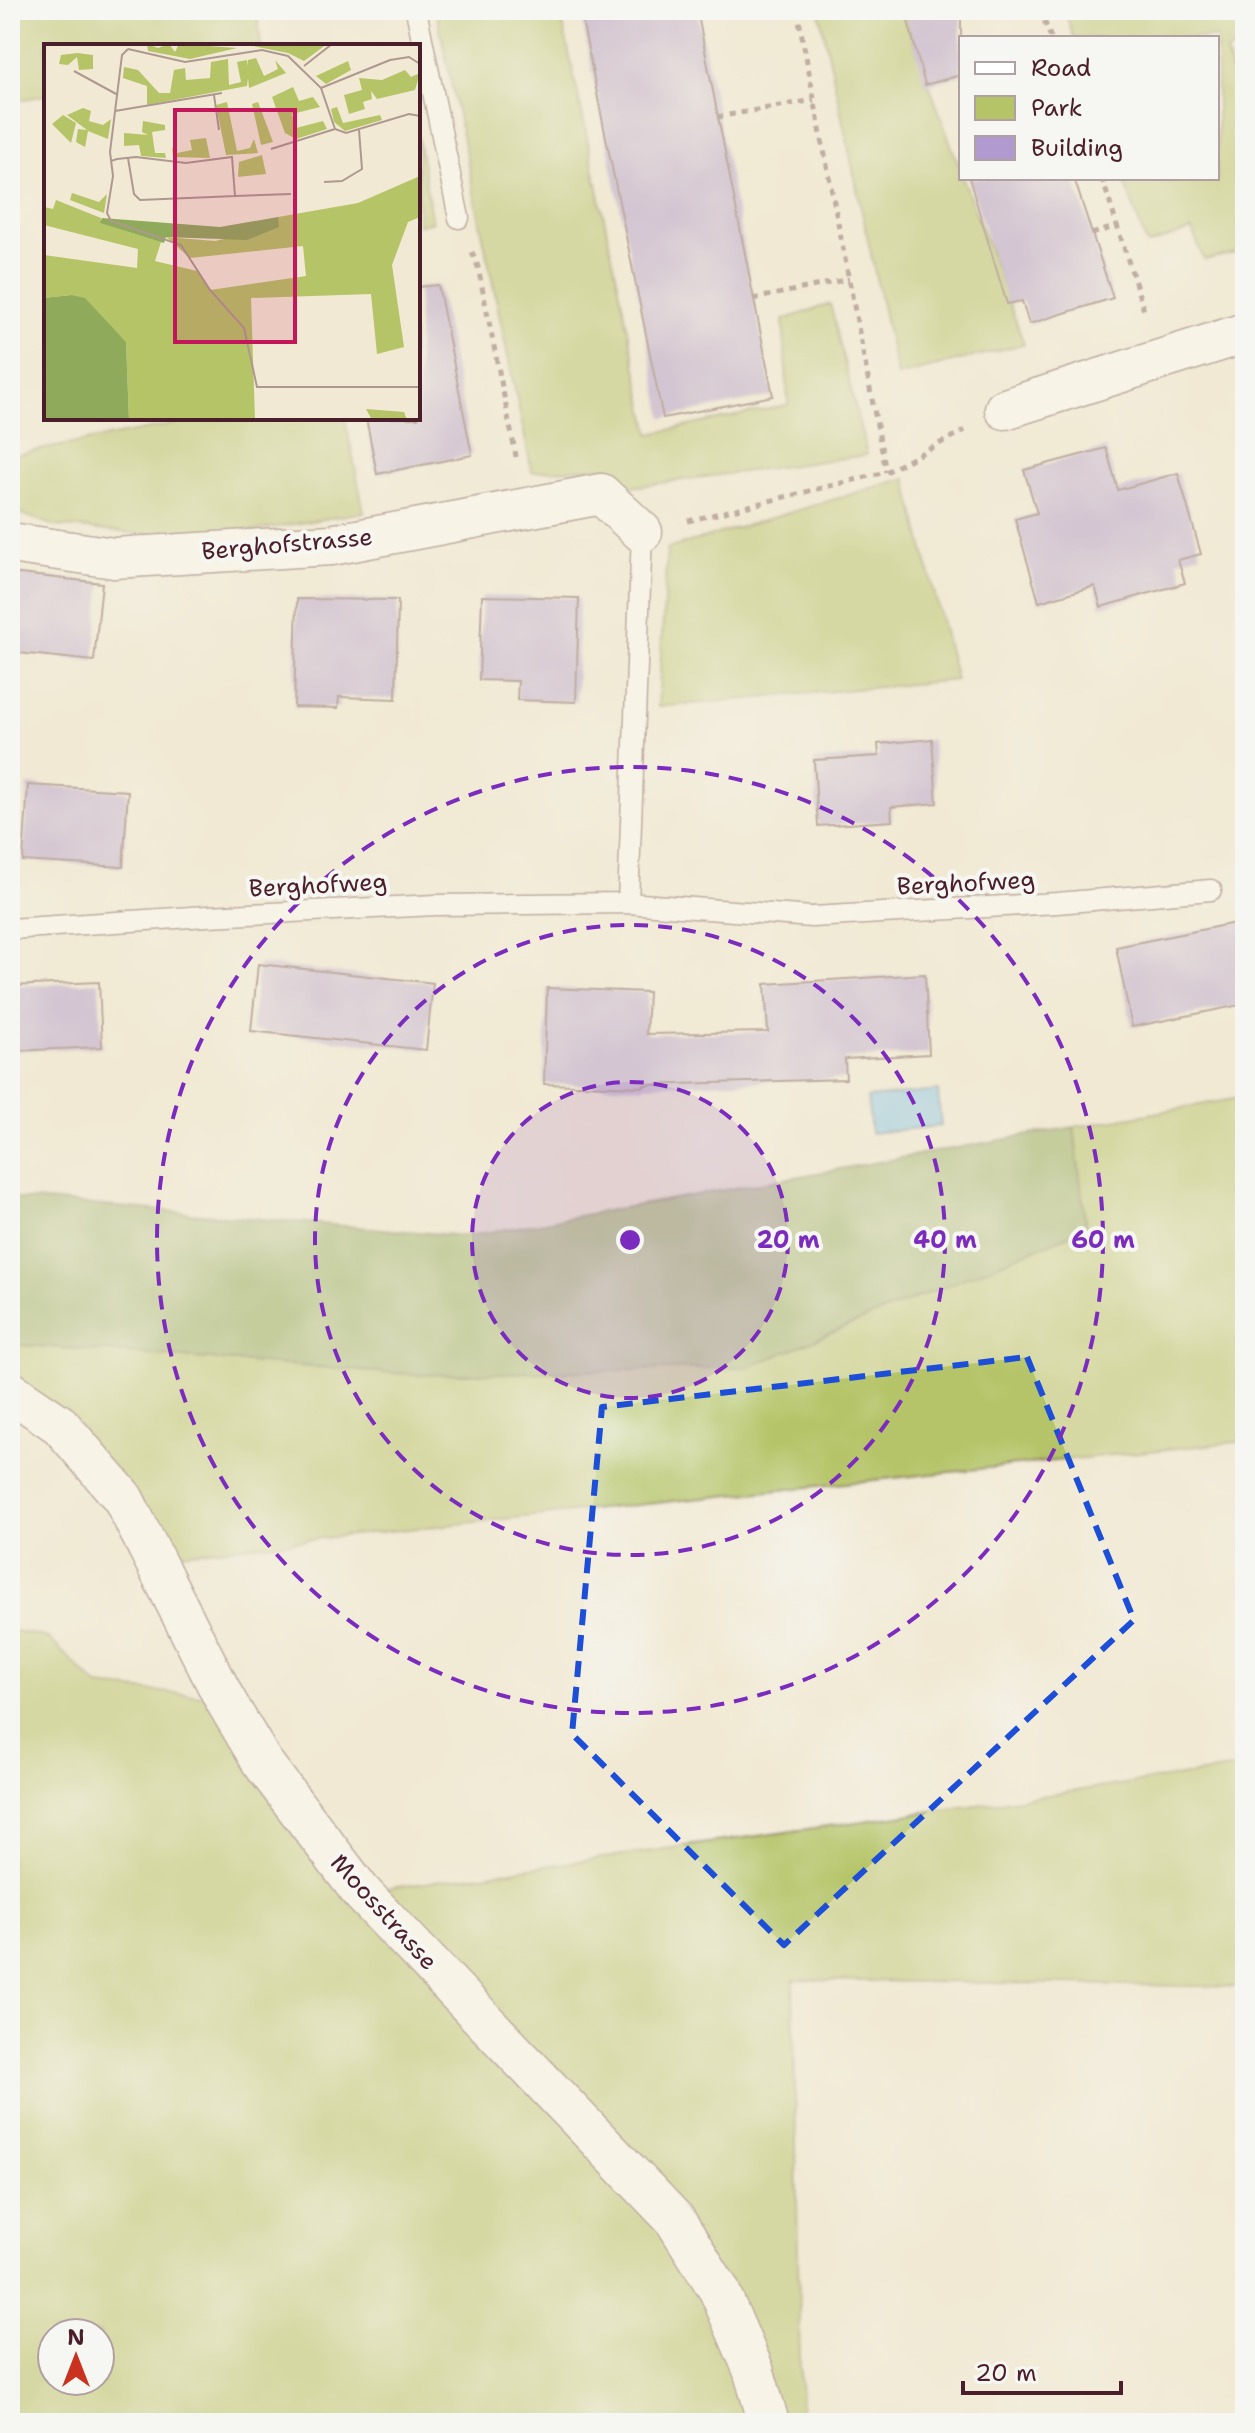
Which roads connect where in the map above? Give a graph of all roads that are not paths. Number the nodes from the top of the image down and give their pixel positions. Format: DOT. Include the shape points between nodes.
graph roads {
  1 [pos="416,10"];
  2 [pos="459,218"];
  3 [pos="1245,333"];
  4 [pos="1005,409"];
  5 [pos="642,532"];
  6 [pos="10,543"];
  7 [pos="1211,890"];
  8 [pos="628,903"];
  9 [pos="10,929"];
  10 [pos="10,1391"];
  11 [pos="769,2423"];
  1 -- 2 [label="lane"];
  3 -- 4 [label="street"];
  5 -- 6 [label="street, Berghofstrasse" via="601,494 331,545 114,558"];
  5 -- 8 [label="lane"];
  7 -- 8 [label="lane, Berghofweg" via="812,917"];
  8 -- 9 [label="lane, Berghofweg" via="421,906"];
  10 -- 11 [label="street, Moosstrasse" via="60,1425 123,1498 254,1749 361,1892 675,2220 719,2290 753,2369"];
}
